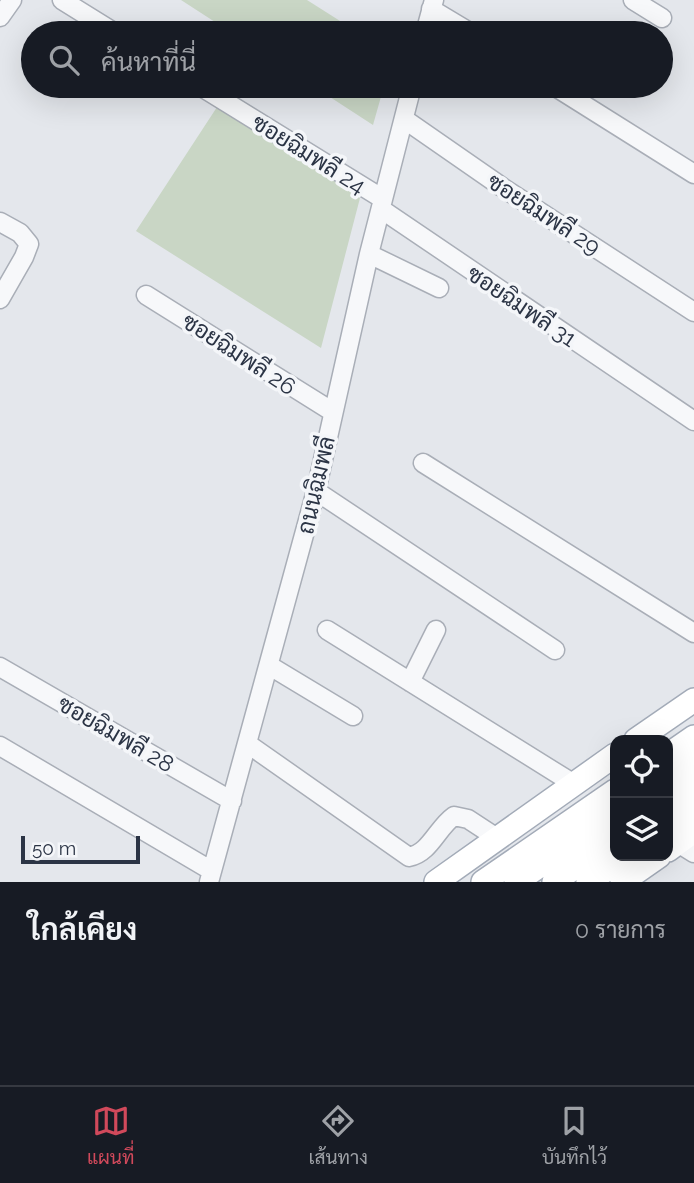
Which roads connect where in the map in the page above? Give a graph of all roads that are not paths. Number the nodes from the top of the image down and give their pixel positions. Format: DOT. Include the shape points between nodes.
graph roads {
  1 [pos="12,0"];
  2 [pos="62,0"];
  3 [pos="633,0"];
  4 [pos="433,5"];
  5 [pos="0,17"];
  6 [pos="662,18"];
  7 [pos="96,21"];
  8 [pos="455,21"];
  9 [pos="219,98"];
  10 [pos="409,98"];
  11 [pos="573,98"];
  12 [pos="404,119"];
  13 [pos="694,174"];
  14 [pos="382,204"];
  15 [pos="0,222"];
  16 [pos="369,254"];
  17 [pos="439,288"];
  18 [pos="146,295"];
  19 [pos="0,299"];
  20 [pos="690,309"];
  21 [pos="333,412"];
  22 [pos="694,421"];
  23 [pos="423,463"];
  24 [pos="316,491"];
  25 [pos="327,630"];
  26 [pos="436,630"];
  27 [pos="694,633"];
  28 [pos="555,650"];
  29 [pos="270,666"];
  30 [pos="0,667"];
  31 [pos="410,682"];
  32 [pos="694,700"];
  33 [pos="353,716"];
  34 [pos="643,735"];
  35 [pos="694,737"];
  36 [pos="248,744"];
  37 [pos="0,746"];
  38 [pos="673,752"];
  39 [pos="610,759"];
  40 [pos="694,760"];
  41 [pos="673,775"];
  42 [pos="574,784"];
  43 [pos="694,785"];
  44 [pos="610,794"];
  45 [pos="673,800"];
  46 [pos="232,801"];
  47 [pos="694,810"];
  48 [pos="610,817"];
  49 [pos="497,838"];
  50 [pos="610,843"];
  51 [pos="677,843"];
  52 [pos="619,861"];
  53 [pos="211,876"];
  54 [pos="436,882"];
  55 [pos="483,882"];
  56 [pos="516,882"];
  57 [pos="554,882"];
  58 [pos="588,882"];
  59 [pos="621,882"];
  1 -- 5 [label="street"];
  2 -- 7 [label="street"];
  3 -- 6 [label="street"];
  4 -- 8 [label="street"];
  9 -- 14 [label="street, ซอยฉิมพลี 24"];
  10 -- 12 [label="street, ถนนฉิมพลี"];
  11 -- 13 [label="street"];
  12 -- 14 [label="street, ถนนฉิมพลี"];
  12 -- 20 [label="street, ซอยฉิมพลี 29"];
  14 -- 16 [label="street, ถนนฉิมพลี"];
  14 -- 22 [label="street, ซอยฉิมพลี 31"];
  15 -- 19 [label="street" via="29,244"];
  16 -- 17 [label="street"];
  16 -- 21 [label="street, ถนนฉิมพลี"];
  18 -- 21 [label="street, ซอยฉิมพลี 26"];
  21 -- 24 [label="street, ถนนฉิมพลี"];
  23 -- 27 [label="street"];
  24 -- 28 [label="street"];
  24 -- 29 [label="street, ถนนฉิมพลี"];
  25 -- 31 [label="street"];
  26 -- 31 [label="street"];
  29 -- 33 [label="street"];
  29 -- 36 [label="street, ถนนฉิมพลี"];
  30 -- 46 [label="street, ซอยฉิมพลี 28"];
  31 -- 42 [label="street"];
  32 -- 34 [label="main road"];
  35 -- 38 [label="main road"];
  36 -- 46 [label="street, ถนนฉิมพลี"];
  36 -- 49 [label="street" via="409,857 426,848 442,824 454,816 468,819"];
  37 -- 53 [label="street"];
  39 -- 42 [label="main road"];
  40 -- 41 [label="main road"];
  42 -- 49 [label="main road"];
  43 -- 45 [label="main road"];
  44 -- 55 [label="main road"];
  46 -- 53 [label="street, ถนนฉิมพลี"];
  47 -- 51 [label="main road"];
  48 -- 56 [label="main road"];
  49 -- 54 [label="main road"];
  50 -- 57 [label="main road"];
  51 -- 59 [label="main road"];
  52 -- 58 [label="main road"];
}
